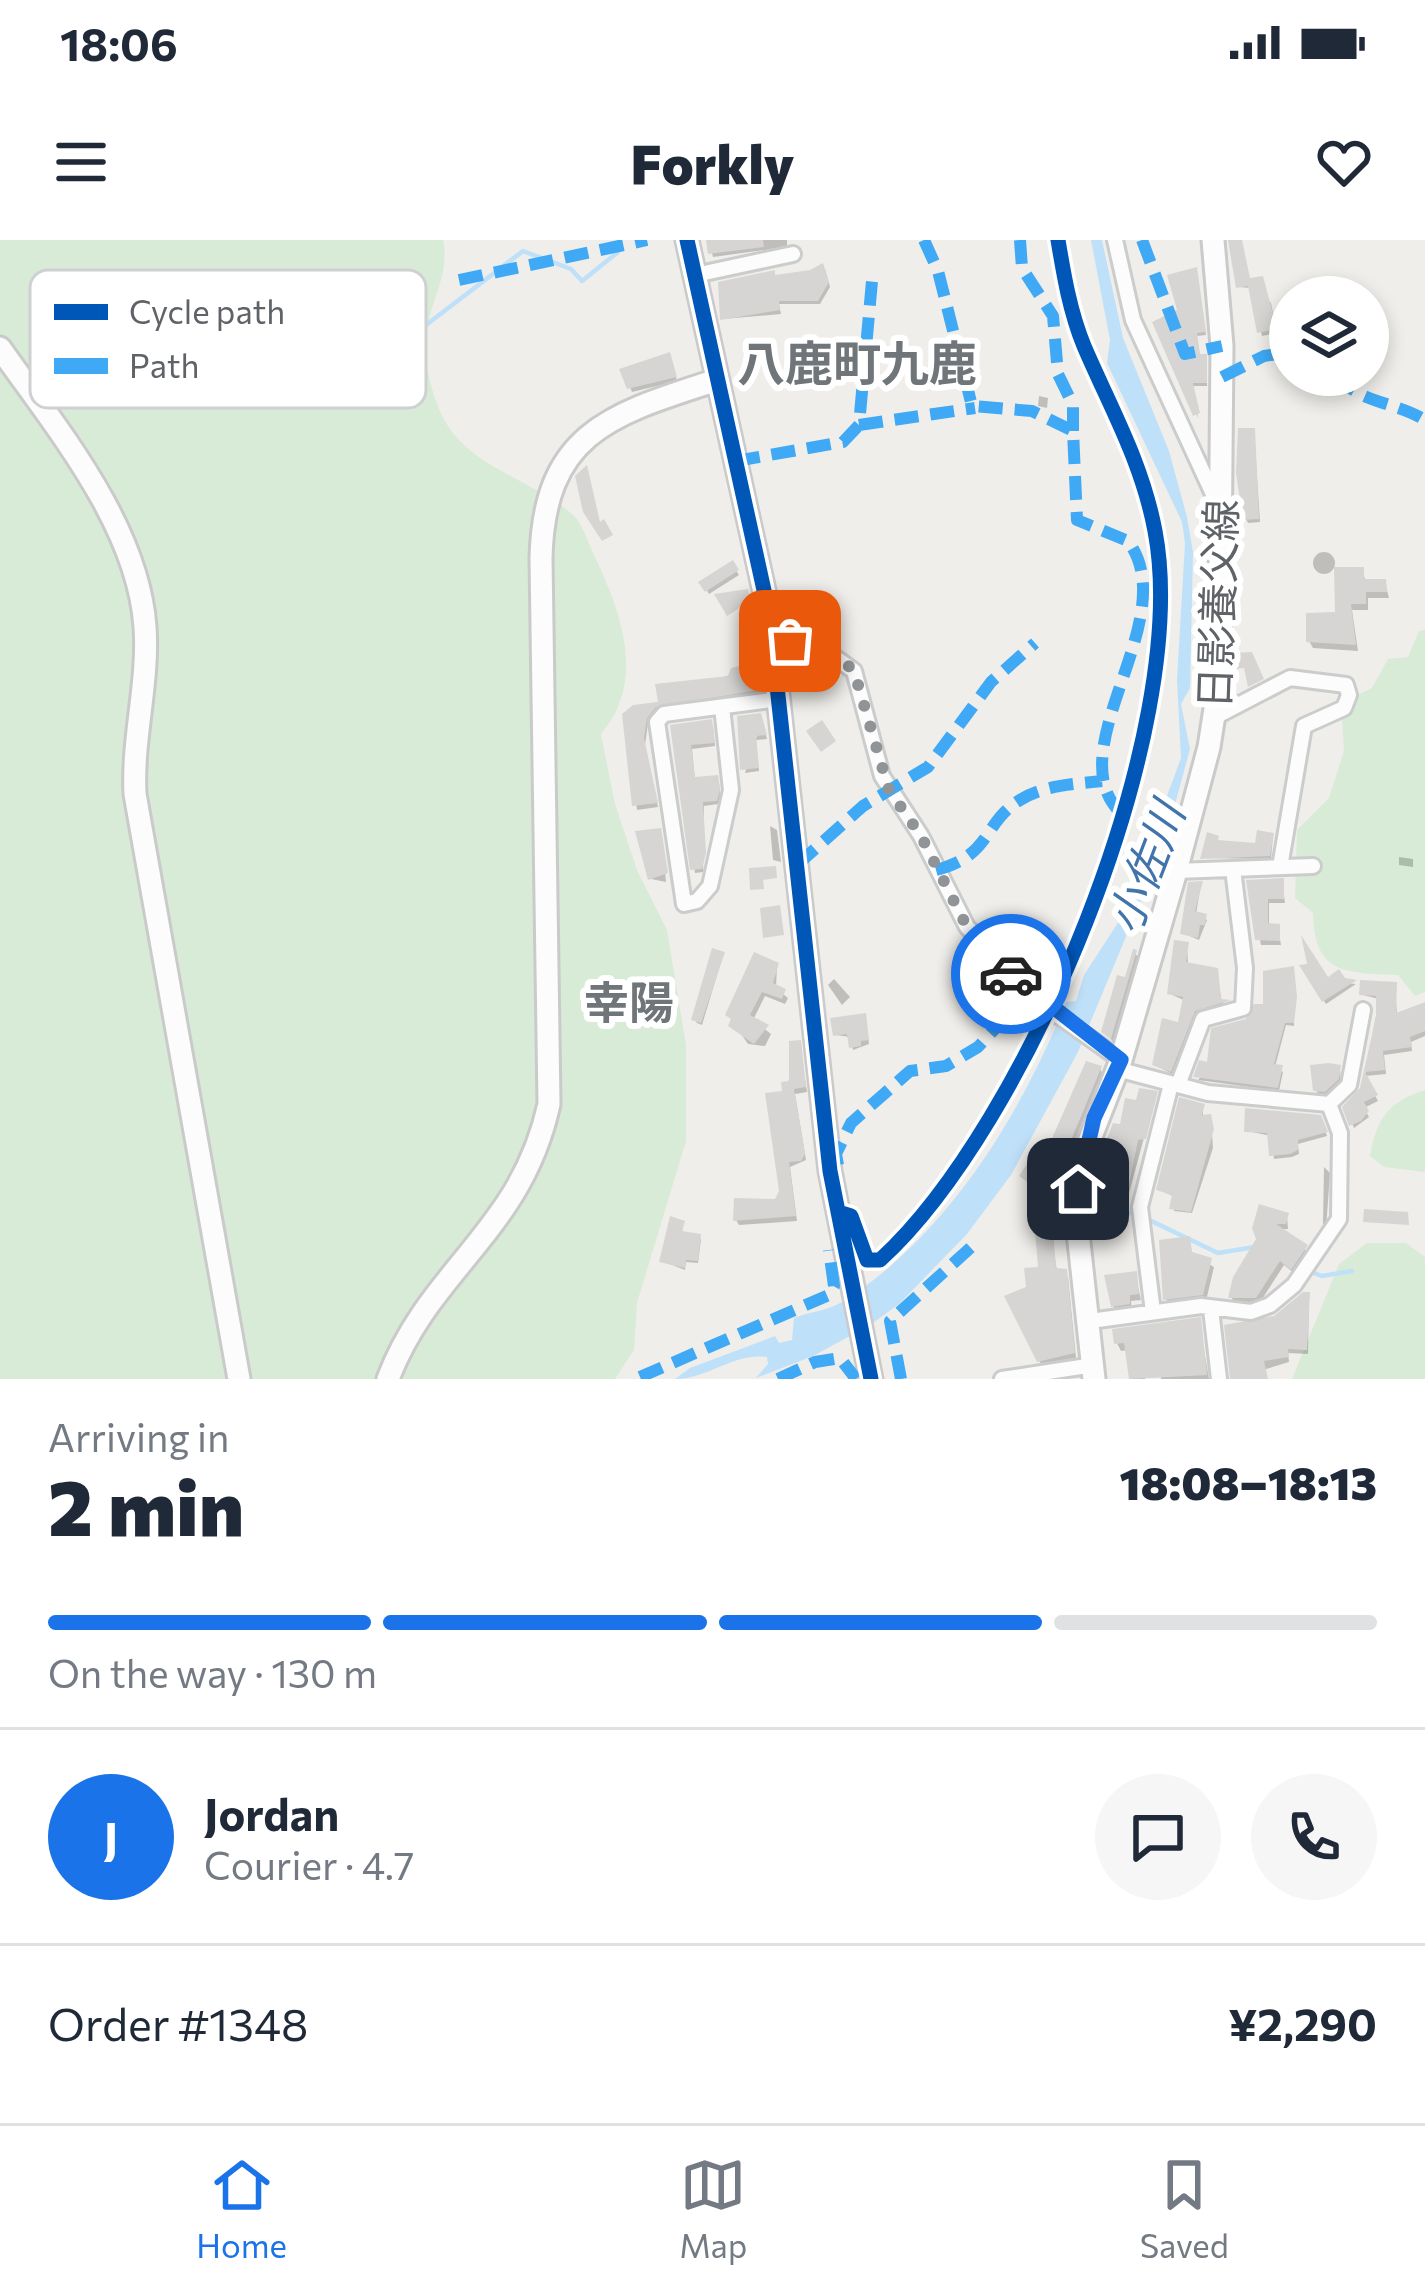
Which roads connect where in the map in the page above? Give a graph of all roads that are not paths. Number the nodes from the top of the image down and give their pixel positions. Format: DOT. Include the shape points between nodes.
graph roads {
  1 [pos="687,240"];
  2 [pos="1058,240"];
  3 [pos="1115,240"];
  4 [pos="1213,240"];
  5 [pos="793,254"];
  6 [pos="695,275"];
  7 [pos="0,348"];
  8 [pos="717,380"];
  9 [pos="30,393"];
  10 [pos="40,408"];
  11 [pos="1220,509"];
  12 [pos="772,639"];
  13 [pos="779,699"];
  14 [pos="722,707"];
  15 [pos="1213,718"];
  16 [pos="1313,866"];
  17 [pos="1280,867"];
  18 [pos="1233,869"];
  19 [pos="1176,871"];
  20 [pos="1049,1009"];
  21 [pos="1363,1010"];
  22 [pos="1119,1064"];
  23 [pos="1175,1084"];
  24 [pos="1329,1104"];
  25 [pos="838,1212"];
  26 [pos="1211,1309"];
  27 [pos="1153,1312"];
  28 [pos="1090,1321"];
  29 [pos="1094,1372"];
  30 [pos="239,1379"];
  31 [pos="388,1379"];
  32 [pos="871,1379"];
  33 [pos="1002,1379"];
  34 [pos="1219,1379"];
  1 -- 6 [label="street"];
  2 -- 20 [label="street" via="1076,322 1140,466 1161,585 1154,678 1133,782"];
  3 -- 11 [label="street" via="1133,320"];
  4 -- 11 [label="street, 日影養父線" via="1222,346"];
  5 -- 6 [label="street"];
  6 -- 8 [label="street"];
  7 -- 9 [label="street"];
  8 -- 12 [label="street"];
  8 -- 31 [label="street" via="597,427 551,486 541,558 549,1104 515,1197 415,1322"];
  10 -- 30 [label="street" via="116,531 139,592 146,652 135,794"];
  11 -- 15 [label="street, 日影養父線"];
  12 -- 13 [label="street"];
  12 -- 20 [label="street" via="833,656 854,671 882,776 967,927"];
  13 -- 14 [label="street"];
  13 -- 25 [label="street"];
  14 -- 14 [label="street" via="664,713 657,722 684,904 710,886 731,790"];
  15 -- 17 [label="street" via="1290,678 1346,685 1344,708 1304,726"];
  15 -- 19 [label="street, 日影養父線"];
  16 -- 17 [label="street"];
  17 -- 18 [label="street"];
  18 -- 19 [label="street"];
  18 -- 23 [label="street" via="1243,1008 1203,1019"];
  19 -- 22 [label="street, 日影養父線"];
  20 -- 22 [label="street"];
  20 -- 25 [label="street" via="982,1138 917,1226 870,1263 851,1216"];
  21 -- 24 [label="street" via="1349,1085"];
  22 -- 23 [label="street"];
  22 -- 28 [label="street, 日影養父線" via="1094,1118 1078,1189"];
  23 -- 24 [label="street"];
  23 -- 27 [label="street" via="1140,1208"];
  24 -- 26 [label="street" via="1340,1133 1336,1228 1270,1306"];
  25 -- 32 [label="street"];
  26 -- 27 [label="street"];
  26 -- 34 [label="street"];
  27 -- 28 [label="street"];
  28 -- 29 [label="street, 日影養父線"];
  29 -- 33 [label="street"];
}
